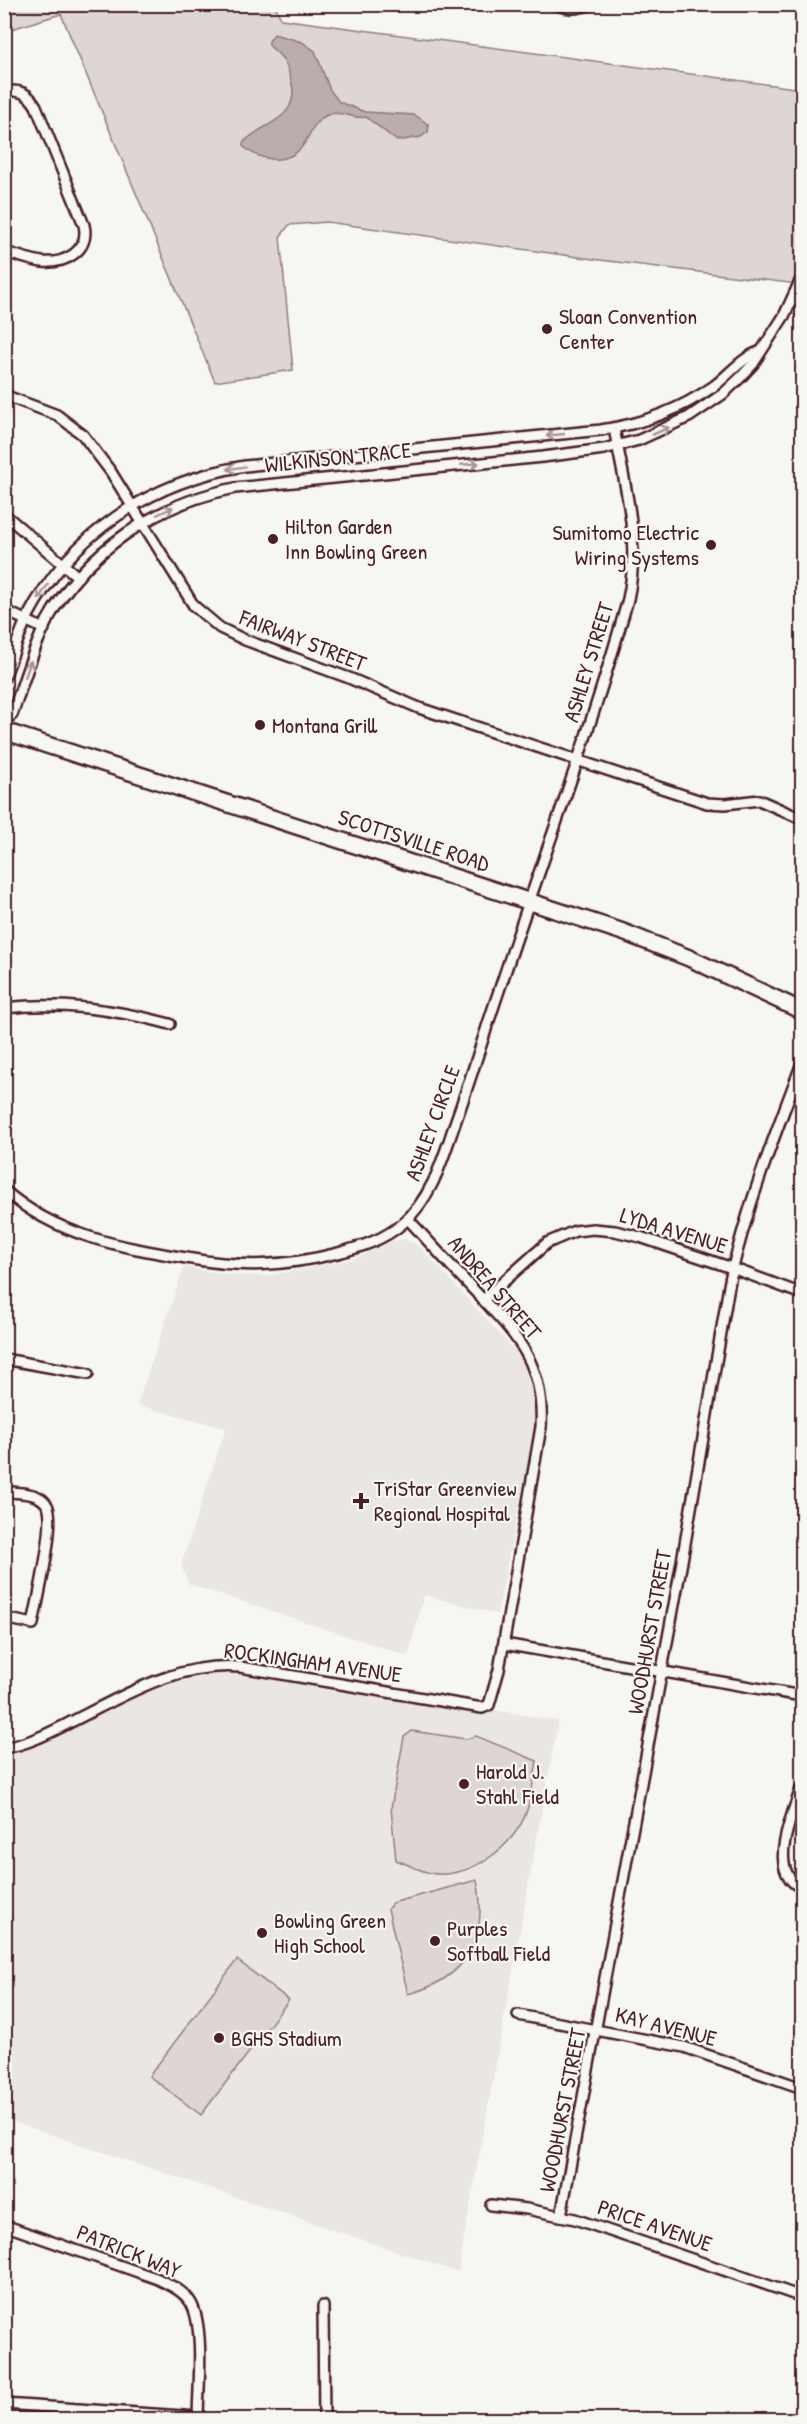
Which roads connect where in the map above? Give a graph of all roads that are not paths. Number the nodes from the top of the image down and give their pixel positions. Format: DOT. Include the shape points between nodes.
graph roads {
  1 [pos="556,4"];
  2 [pos="591,4"];
  3 [pos="4,92"];
  4 [pos="4,252"];
  5 [pos="802,277"];
  6 [pos="759,352"];
  7 [pos="4,395"];
  8 [pos="614,428"];
  9 [pos="617,446"];
  10 [pos="132,506"];
  11 [pos="4,514"];
  12 [pos="143,522"];
  13 [pos="63,564"];
  14 [pos="78,577"];
  15 [pos="4,610"];
  16 [pos="26,621"];
  17 [pos="44,629"];
  18 [pos="4,678"];
  19 [pos="4,721"];
  20 [pos="4,731"];
  21 [pos="579,759"];
  22 [pos="802,818"];
  23 [pos="530,901"];
  24 [pos="4,1008"];
  25 [pos="802,1011"];
  26 [pos="170,1024"];
  27 [pos="802,1063"];
  28 [pos="4,1190"];
  29 [pos="408,1219"];
  30 [pos="732,1268"];
  31 [pos="802,1294"];
  32 [pos="483,1300"];
  33 [pos="4,1359"];
  34 [pos="88,1374"];
  35 [pos="4,1491"];
  36 [pos="4,1618"];
  37 [pos="504,1644"];
  38 [pos="662,1671"];
  39 [pos="802,1696"];
  40 [pos="488,1707"];
  41 [pos="4,1748"];
  42 [pos="802,1786"];
  43 [pos="802,1888"];
  44 [pos="518,2015"];
  45 [pos="597,2029"];
  46 [pos="802,2088"];
  47 [pos="490,2205"];
  48 [pos="561,2216"];
  49 [pos="4,2225"];
  50 [pos="802,2297"];
  51 [pos="323,2306"];
  52 [pos="4,2404"];
  53 [pos="198,2418"];
  54 [pos="324,2420"];
  1 -- 2 [label="street" via="567,9"];
  3 -- 4 [label="street" via="23,92 36,106 86,237 80,251 60,261 42,262"];
  5 -- 6 [label="street, WILKINSON TRACE" via="784,316"];
  6 -- 8 [label="street, WILKINSON TRACE" via="690,402 647,420"];
  9 -- 6 [label="street, WILKINSON TRACE, one-way" via="656,434 704,407 740,378"];
  7 -- 10 [label="street, FAIRWAY STREET" via="47,410 75,428 105,462"];
  8 -- 9 [label="street, ASHLEY STREET"];
  8 -- 10 [label="street, WILKINSON TRACE, one-way" via="229,469 183,481"];
  12 -- 9 [label="street, WILKINSON TRACE, one-way" via="188,501 235,488"];
  9 -- 21 [label="street, ASHLEY STREET" via="632,515 633,566 619,632"];
  10 -- 12 [label="street, FAIRWAY STREET"];
  10 -- 13 [label="street, WILKINSON TRACE" via="97,531"];
  11 -- 13 [label="street"];
  12 -- 14 [label="street, WILKINSON TRACE" via="107,548"];
  12 -- 21 [label="street, FAIRWAY STREET" via="194,606 220,628 419,708"];
  13 -- 14 [label="street"];
  13 -- 16 [label="street, WILKINSON TRACE, one-way"];
  14 -- 17 [label="street, WILKINSON TRACE"];
  15 -- 16 [label="street"];
  16 -- 17 [label="street"];
  16 -- 18 [label="street, WILKINSON TRACE"];
  19 -- 17 [label="street, WILKINSON TRACE, one-way" via="12,715"];
  20 -- 23 [label="main road, SCOTTSVILLE ROAD"];
  21 -- 22 [label="street, FAIRWAY STREET" via="707,802 759,800"];
  21 -- 23 [label="street, ASHLEY STREET"];
  23 -- 25 [label="main road, SCOTTSVILLE ROAD" via="671,950"];
  23 -- 29 [label="street, ASHLEY CIRCLE" via="437,1174 426,1197"];
  24 -- 26 [label="street" via="77,1006 129,1013"];
  27 -- 30 [label="street, WOODHURST STREET"];
  28 -- 29 [label="street, ASHLEY CIRCLE" via="44,1218 83,1236 237,1265 287,1264 348,1250 383,1238"];
  29 -- 32 [label="street, ANDREA STREET"];
  30 -- 31 [label="street, LYDA AVENUE"];
  30 -- 32 [label="street, LYDA AVENUE" via="628,1234 583,1230 556,1238 538,1249"];
  30 -- 38 [label="street, WOODHURST STREET"];
  32 -- 37 [label="street, ANDREA STREET" via="524,1347 538,1379 542,1402"];
  33 -- 34 [label="street"];
  35 -- 36 [label="street" via="41,1498 48,1505 51,1523 33,1624"];
  37 -- 38 [label="street"];
  37 -- 40 [label="street, ANDREA STREET"];
  38 -- 39 [label="street"];
  38 -- 45 [label="street, WOODHURST STREET"];
  40 -- 41 [label="street, ROCKINGHAM AVENUE" via="240,1667 211,1666 157,1680 47,1734"];
  42 -- 43 [label="street" via="783,1858 789,1877"];
  44 -- 45 [label="street, KAY AVENUE"];
  45 -- 46 [label="street, KAY AVENUE" via="684,2047"];
  45 -- 48 [label="street, WOODHURST STREET"];
  47 -- 48 [label="street, PRICE AVENUE"];
  48 -- 50 [label="street, PRICE AVENUE"];
  49 -- 53 [label="street, PATRICK WAY" via="158,2279 188,2298 198,2329"];
  51 -- 54 [label="street"];
  52 -- 53 [label="street"];
}
